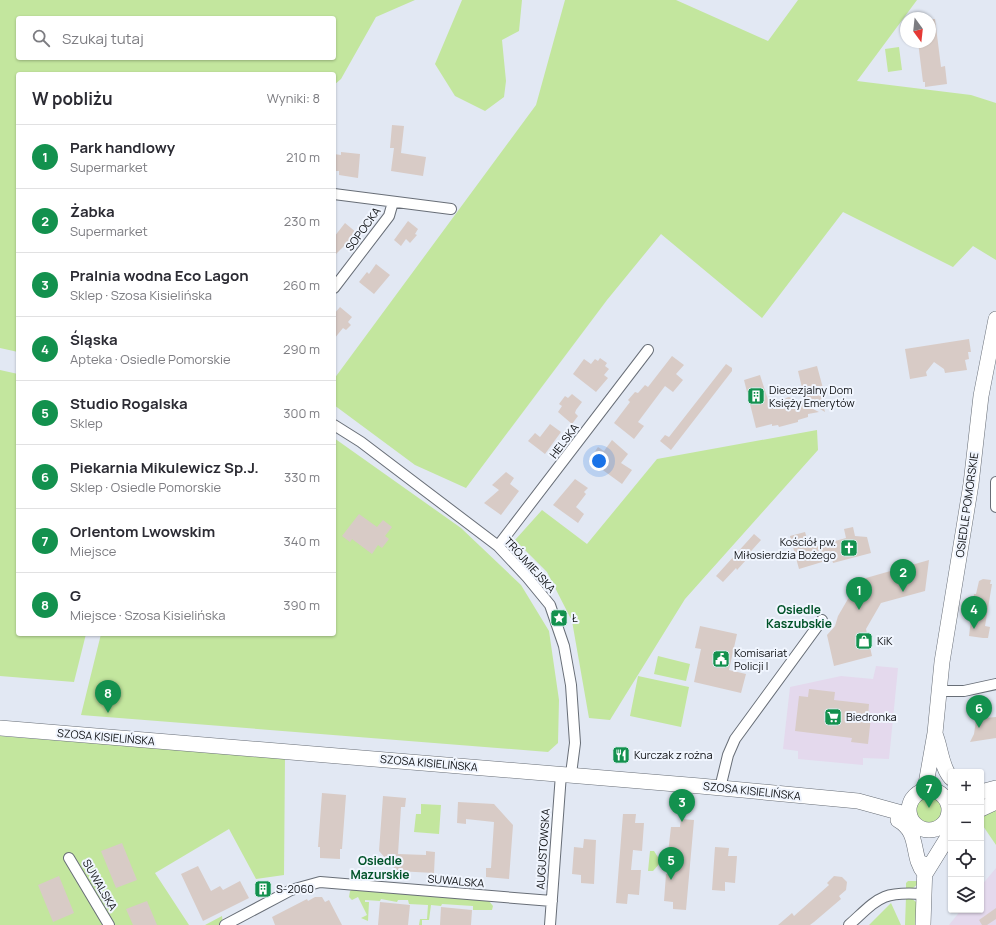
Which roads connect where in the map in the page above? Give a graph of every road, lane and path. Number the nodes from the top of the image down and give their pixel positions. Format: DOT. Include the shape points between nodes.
graph roads {
  1 [pos="336,194"];
  2 [pos="393,202"];
  3 [pos="451,209"];
  4 [pos="336,285"];
  5 [pos="996,319"];
  6 [pos="648,350"];
  7 [pos="336,426"];
  8 [pos="996,482"];
  9 [pos="996,506"];
  10 [pos="498,546"];
  11 [pos="822,620"];
  12 [pos="996,684"];
  13 [pos="939,690"];
  14 [pos="0,728"];
  15 [pos="935,733"];
  16 [pos="948,773"];
  17 [pos="566,774"];
  18 [pos="996,785"];
  19 [pos="984,787"];
  20 [pos="720,788"];
  21 [pos="996,788"];
  22 [pos="984,791"];
  23 [pos="917,795"];
  24 [pos="842,800"];
  25 [pos="858,801"];
  26 [pos="947,801"];
  27 [pos="996,801"];
  28 [pos="984,802"];
  29 [pos="984,807"];
  30 [pos="909,815"];
  31 [pos="920,827"];
  32 [pos="936,828"];
  33 [pos="948,836"];
  34 [pos="69,858"];
  35 [pos="925,868"];
  36 [pos="923,894"];
  37 [pos="552,901"];
  38 [pos="109,925"];
  39 [pos="225,925"];
  40 [pos="550,925"];
  41 [pos="849,925"];
  42 [pos="923,925"];
  1 -- 2 [label="street, SOPOCKA"];
  2 -- 3 [label="street, SOPOCKA"];
  2 -- 4 [label="street, SOPOCKA" via="389,216"];
  5 -- 13 [label="street, OSIEDLE POMORSKIE" via="981,396 971,484"];
  6 -- 10 [label="street, HELSKA"];
  7 -- 10 [label="street, TRÓJMIEJSKA" via="361,442"];
  8 -- 9 [label="street"];
  10 -- 17 [label="street, TRÓJMIEJSKA" via="550,605 564,646 575,743"];
  11 -- 20 [label="street" via="734,739"];
  12 -- 13 [label="street" via="964,691"];
  13 -- 15 [label="street, OSIEDLE POMORSKIE"];
  14 -- 17 [label="street, SZOSA KISIELIŃSKA"];
  15 -- 16 [label="street"];
  15 -- 23 [label="street" via="926,784"];
  15 -- 26 [label="street"];
  17 -- 20 [label="street, SZOSA KISIELIŃSKA"];
  17 -- 37 [label="street, AUGUSTOWSKA"];
  18 -- 19 [label="street"];
  20 -- 24 [label="street, SZOSA KISIELIŃSKA"];
  21 -- 22 [label="street"];
  23 -- 25 [label="street, SZOSA KISIELIŃSKA" via="899,801"];
  23 -- 26 [label="street" via="932,790"];
  23 -- 30 [label="street"];
  24 -- 25 [label="street, SZOSA KISIELIŃSKA"];
  24 -- 35 [label="street" via="849,806 903,822 912,834 918,866"];
  25 -- 30 [label="street, SZOSA KISIELIŃSKA"];
  26 -- 32 [label="street" via="945,822"];
  27 -- 28 [label="street"];
  27 -- 29 [label="street"];
  30 -- 31 [label="street"];
  31 -- 32 [label="street" via="928,830"];
  31 -- 35 [label="street"];
  32 -- 35 [label="street"];
  33 -- 35 [label="street"];
  34 -- 38 [label="street, SUWALSKA"];
  35 -- 36 [label="street"];
  36 -- 41 [label="street" via="901,893 884,896"];
  36 -- 42 [label="street"];
  37 -- 39 [label="street, SUWALSKA" via="320,882 291,890"];
  37 -- 40 [label="street, AUGUSTOWSKA"];
}
